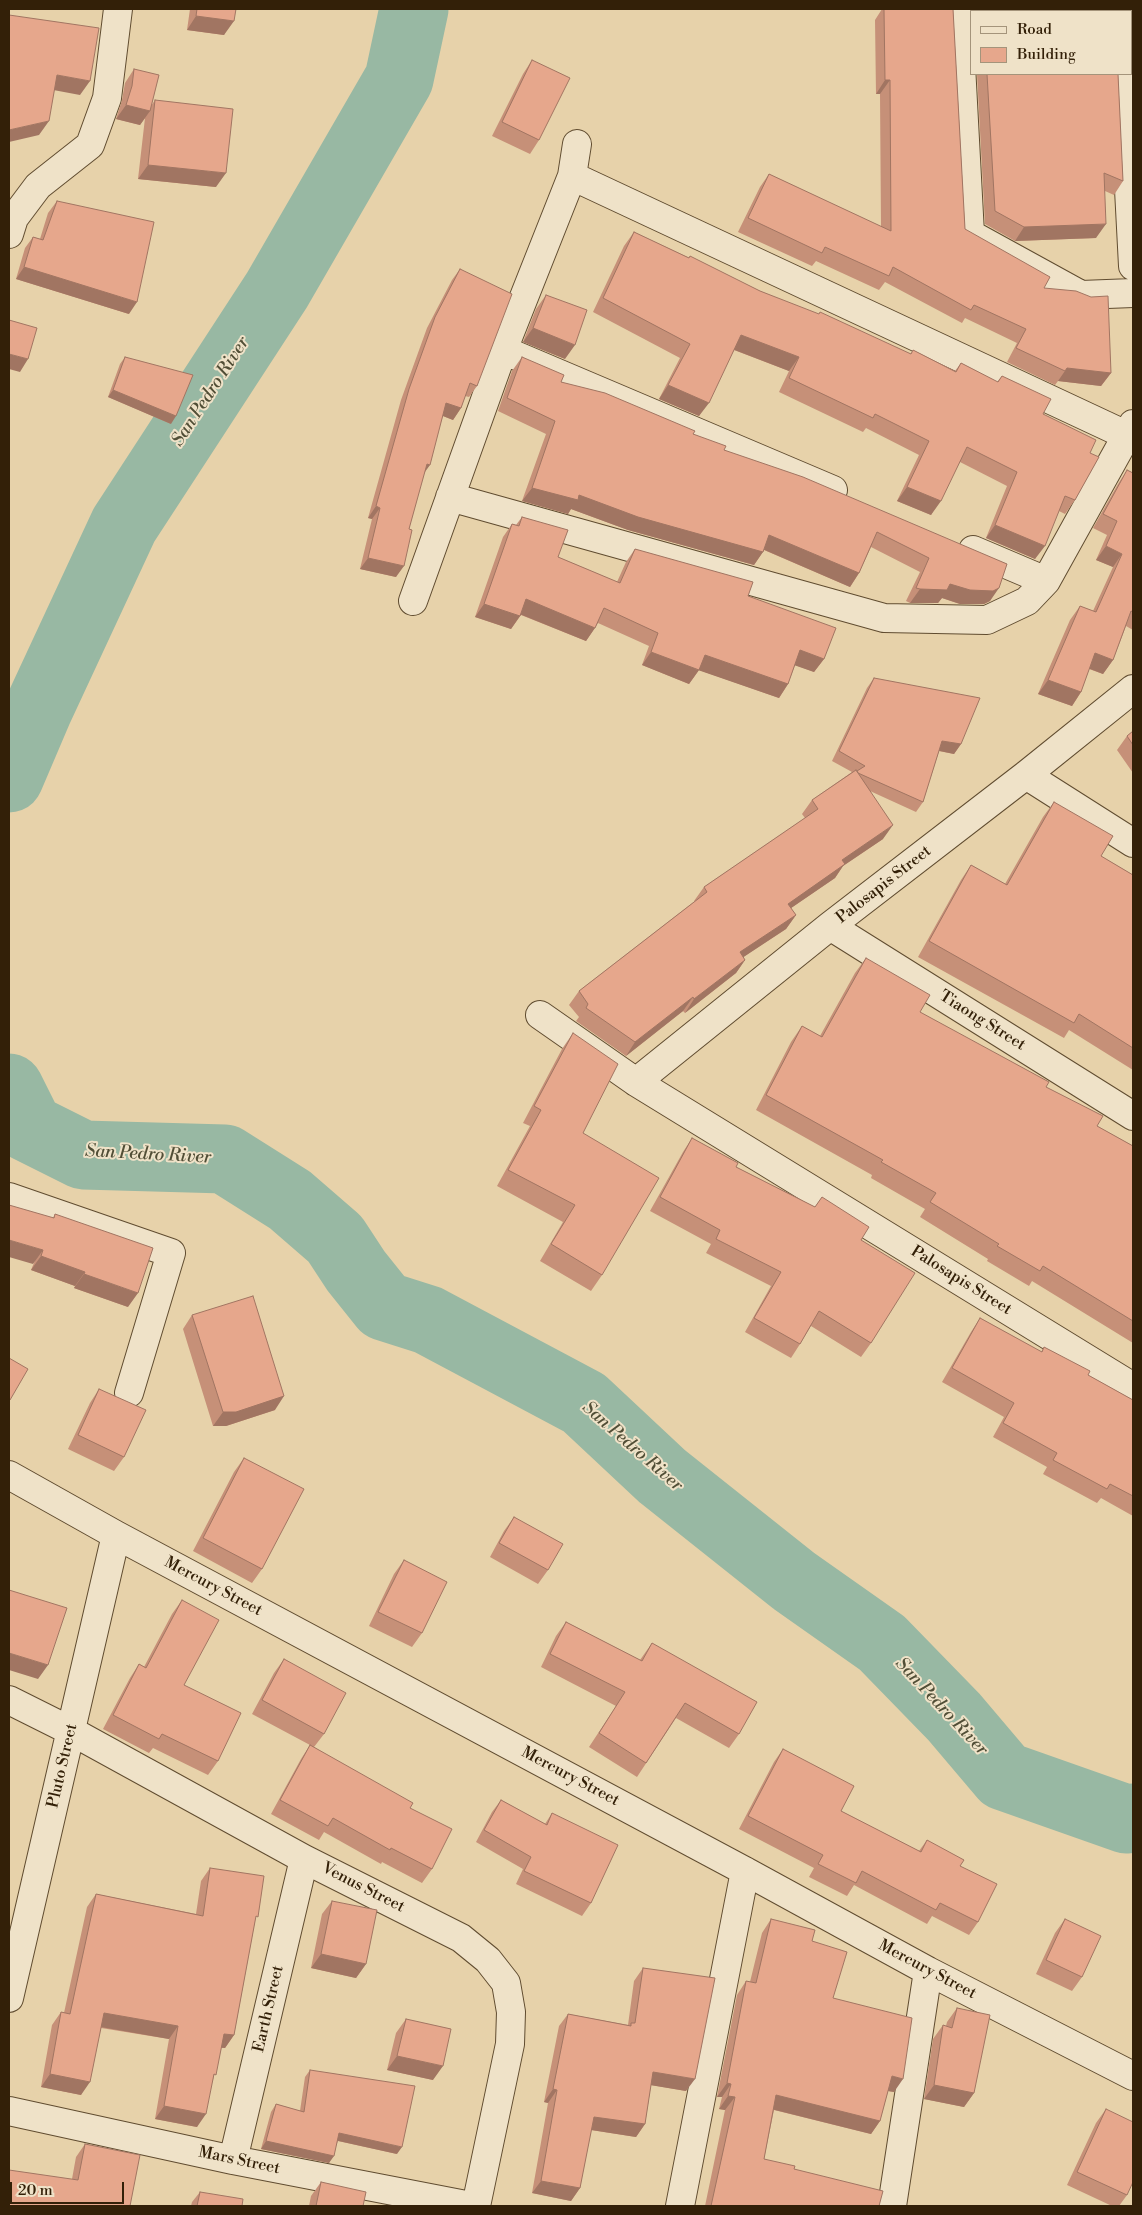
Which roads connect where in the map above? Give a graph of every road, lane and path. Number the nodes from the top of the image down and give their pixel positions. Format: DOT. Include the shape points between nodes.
graph roads {
  1 [pos="118,9"];
  2 [pos="958,9"];
  3 [pos="1123,75"];
  4 [pos="577,144"];
  5 [pos="572,176"];
  6 [pos="9,234"];
  7 [pos="1133,266"];
  8 [pos="1133,293"];
  9 [pos="502,350"];
  10 [pos="1129,429"];
  11 [pos="450,497"];
  12 [pos="856,500"];
  13 [pos="946,538"];
  14 [pos="1046,581"];
  15 [pos="413,601"];
  16 [pos="1133,689"];
  17 [pos="1026,775"];
  18 [pos="1133,843"];
  19 [pos="830,926"];
  20 [pos="540,1015"];
  21 [pos="636,1082"];
  22 [pos="1133,1116"];
  23 [pos="9,1197"];
  24 [pos="1133,1387"];
  25 [pos="129,1392"];
  26 [pos="9,1475"];
  27 [pos="116,1535"];
  28 [pos="9,1700"];
  29 [pos="71,1731"];
  30 [pos="304,1858"];
  31 [pos="745,1871"];
  32 [pos="17,1926"];
  33 [pos="928,1971"];
  34 [pos="9,1998"];
  35 [pos="1133,2076"];
  36 [pos="9,2111"];
  37 [pos="233,2160"];
  38 [pos="471,2206"];
  39 [pos="476,2206"];
  40 [pos="680,2206"];
  41 [pos="892,2206"];
  1 -- 6 [label="street" via="107,98 90,145 38,186 14,218"];
  2 -- 8 [label="street" via="970,234 1081,295"];
  3 -- 7 [label="street"];
  4 -- 5 [label="street"];
  5 -- 9 [label="street"];
  5 -- 10 [label="street"];
  9 -- 11 [label="street"];
  9 -- 12 [label="street"];
  10 -- 14 [label="street"];
  11 -- 14 [label="street" via="884,618 987,620 1027,601"];
  11 -- 15 [label="street"];
  13 -- 14 [label="street"];
  16 -- 17 [label="street, Palosapis Street"];
  17 -- 18 [label="street"];
  17 -- 19 [label="street, Palosapis Street"];
  19 -- 21 [label="street, Palosapis Street"];
  19 -- 22 [label="street, Tiaong Street"];
  20 -- 21 [label="street, Palosapis Street"];
  21 -- 24 [label="street, Palosapis Street"];
  23 -- 25 [label="street" via="171,1253"];
  26 -- 27 [label="street, Mercury Street"];
  27 -- 29 [label="street, Pluto Street"];
  27 -- 31 [label="street, Mercury Street"];
  28 -- 29 [label="street, Venus Street"];
  29 -- 30 [label="street, Venus Street"];
  29 -- 32 [label="street, Pluto Street"];
  30 -- 37 [label="street, Earth Street"];
  30 -- 39 [label="street, Venus Street" via="461,1938 488,1960 506,1983 511,2012 510,2044"];
  31 -- 33 [label="street, Mercury Street"];
  31 -- 40 [label="street"];
  32 -- 34 [label="street, Pluto Street"];
  33 -- 35 [label="street, Mercury Street"];
  33 -- 41 [label="street"];
  36 -- 37 [label="street, Mars Street"];
  37 -- 38 [label="street, Mars Street"];
}
